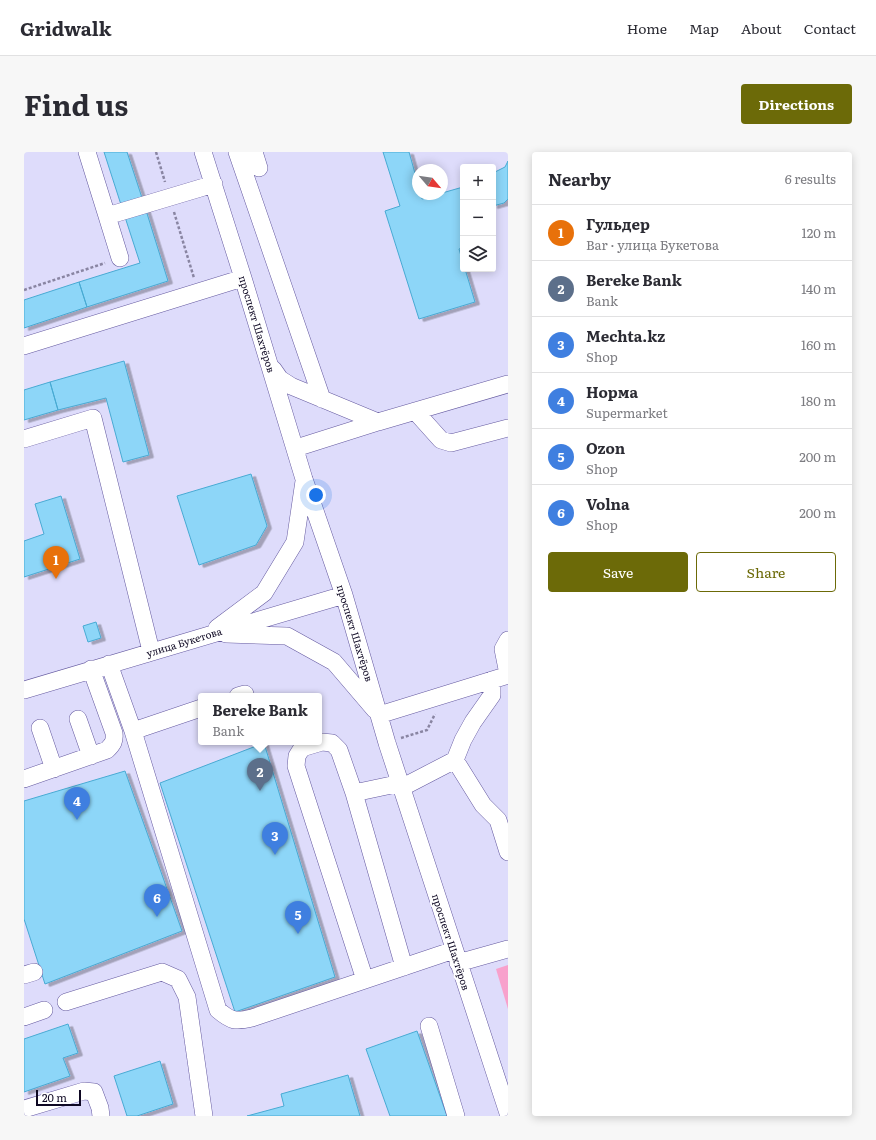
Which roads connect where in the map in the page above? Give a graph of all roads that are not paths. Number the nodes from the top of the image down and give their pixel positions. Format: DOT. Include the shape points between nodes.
graph roads {
  1 [pos="87,152"];
  2 [pos="203,152"];
  3 [pos="237,152"];
  4 [pos="214,184"];
  5 [pos="107,216"];
  6 [pos="120,258"];
  7 [pos="243,278"];
  8 [pos="24,346"];
  9 [pos="269,364"];
  10 [pos="508,384"];
  11 [pos="322,399"];
  12 [pos="415,411"];
  13 [pos="378,422"];
  14 [pos="508,428"];
  15 [pos="24,438"];
  16 [pos="296,448"];
  17 [pos="304,479"];
  18 [pos="344,595"];
  19 [pos="208,634"];
  20 [pos="508,640"];
  21 [pos="151,652"];
  22 [pos="109,664"];
  23 [pos="92,669"];
  24 [pos="508,674"];
  25 [pos="492,680"];
  26 [pos="24,690"];
  27 [pos="198,709"];
  28 [pos="379,714"];
  29 [pos="78,719"];
  30 [pos="40,728"];
  31 [pos="133,731"];
  32 [pos="322,742"];
  33 [pos="312,745"];
  34 [pos="91,756"];
  35 [pos="455,760"];
  36 [pos="54,769"];
  37 [pos="24,779"];
  38 [pos="401,785"];
  39 [pos="354,793"];
  40 [pos="508,852"];
  41 [pos="508,949"];
  42 [pos="456,956"];
  43 [pos="404,967"];
  44 [pos="365,980"];
  45 [pos="66,1002"];
  46 [pos="44,1010"];
  47 [pos="24,1017"];
  48 [pos="429,1026"];
  49 [pos="24,1109"];
  50 [pos="508,1113"];
  51 [pos="101,1116"];
  52 [pos="204,1116"];
  53 [pos="456,1116"];
  1 -- 5 [label="street"];
  2 -- 4 [label="street, проспект Шахтёров"];
  3 -- 11 [label="street"];
  4 -- 5 [label="street"];
  4 -- 7 [label="street, проспект Шахтёров"];
  5 -- 6 [label="street"];
  7 -- 8 [label="street"];
  7 -- 9 [label="street, проспект Шахтёров"];
  9 -- 11 [label="street" via="280,379"];
  9 -- 16 [label="street, проспект Шахтёров"];
  10 -- 12 [label="street"];
  11 -- 13 [label="street"];
  12 -- 13 [label="street"];
  12 -- 14 [label="street" via="441,440 451,443"];
  13 -- 16 [label="street"];
  15 -- 21 [label="street" via="93,418"];
  16 -- 17 [label="street, проспект Шахтёров"];
  17 -- 18 [label="street, проспект Шахтёров"];
  17 -- 19 [label="street" via="295,542 264,593"];
  18 -- 19 [label="street, улица Букетова"];
  18 -- 28 [label="street, проспект Шахтёров"];
  19 -- 21 [label="street, улица Букетова"];
  19 -- 28 [label="street" via="287,636 334,662"];
  20 -- 24 [label="street" via="503,648"];
  21 -- 22 [label="street, улица Букетова"];
  22 -- 23 [label="street, улица Букетова"];
  22 -- 31 [label="street"];
  23 -- 26 [label="street, улица Букетова"];
  23 -- 34 [label="street" via="115,740 107,750"];
  24 -- 25 [label="street"];
  25 -- 28 [label="street"];
  25 -- 35 [label="street" via="492,695 473,722"];
  27 -- 31 [label="street"];
  28 -- 38 [label="street, проспект Шахтёров"];
  29 -- 34 [label="street"];
  30 -- 36 [label="street"];
  31 -- 44 [label="street" via="218,1010 239,1021"];
  32 -- 39 [label="street" via="332,743 339,750"];
  33 -- 44 [label="street" via="302,748 296,756 296,766"];
  34 -- 36 [label="street"];
  35 -- 38 [label="street"];
  35 -- 40 [label="street" via="484,805 498,820"];
  36 -- 37 [label="street"];
  38 -- 39 [label="street"];
  38 -- 42 [label="street, проспект Шахтёров"];
  39 -- 43 [label="street"];
  41 -- 42 [label="street"];
  42 -- 43 [label="street"];
  42 -- 50 [label="street, проспект Шахтёров"];
  43 -- 44 [label="street"];
  45 -- 52 [label="street" via="162,972 178,979 187,998"];
  46 -- 47 [label="street"];
  48 -- 53 [label="street"];
  49 -- 51 [label="street" via="84,1091 94,1092"];
}
